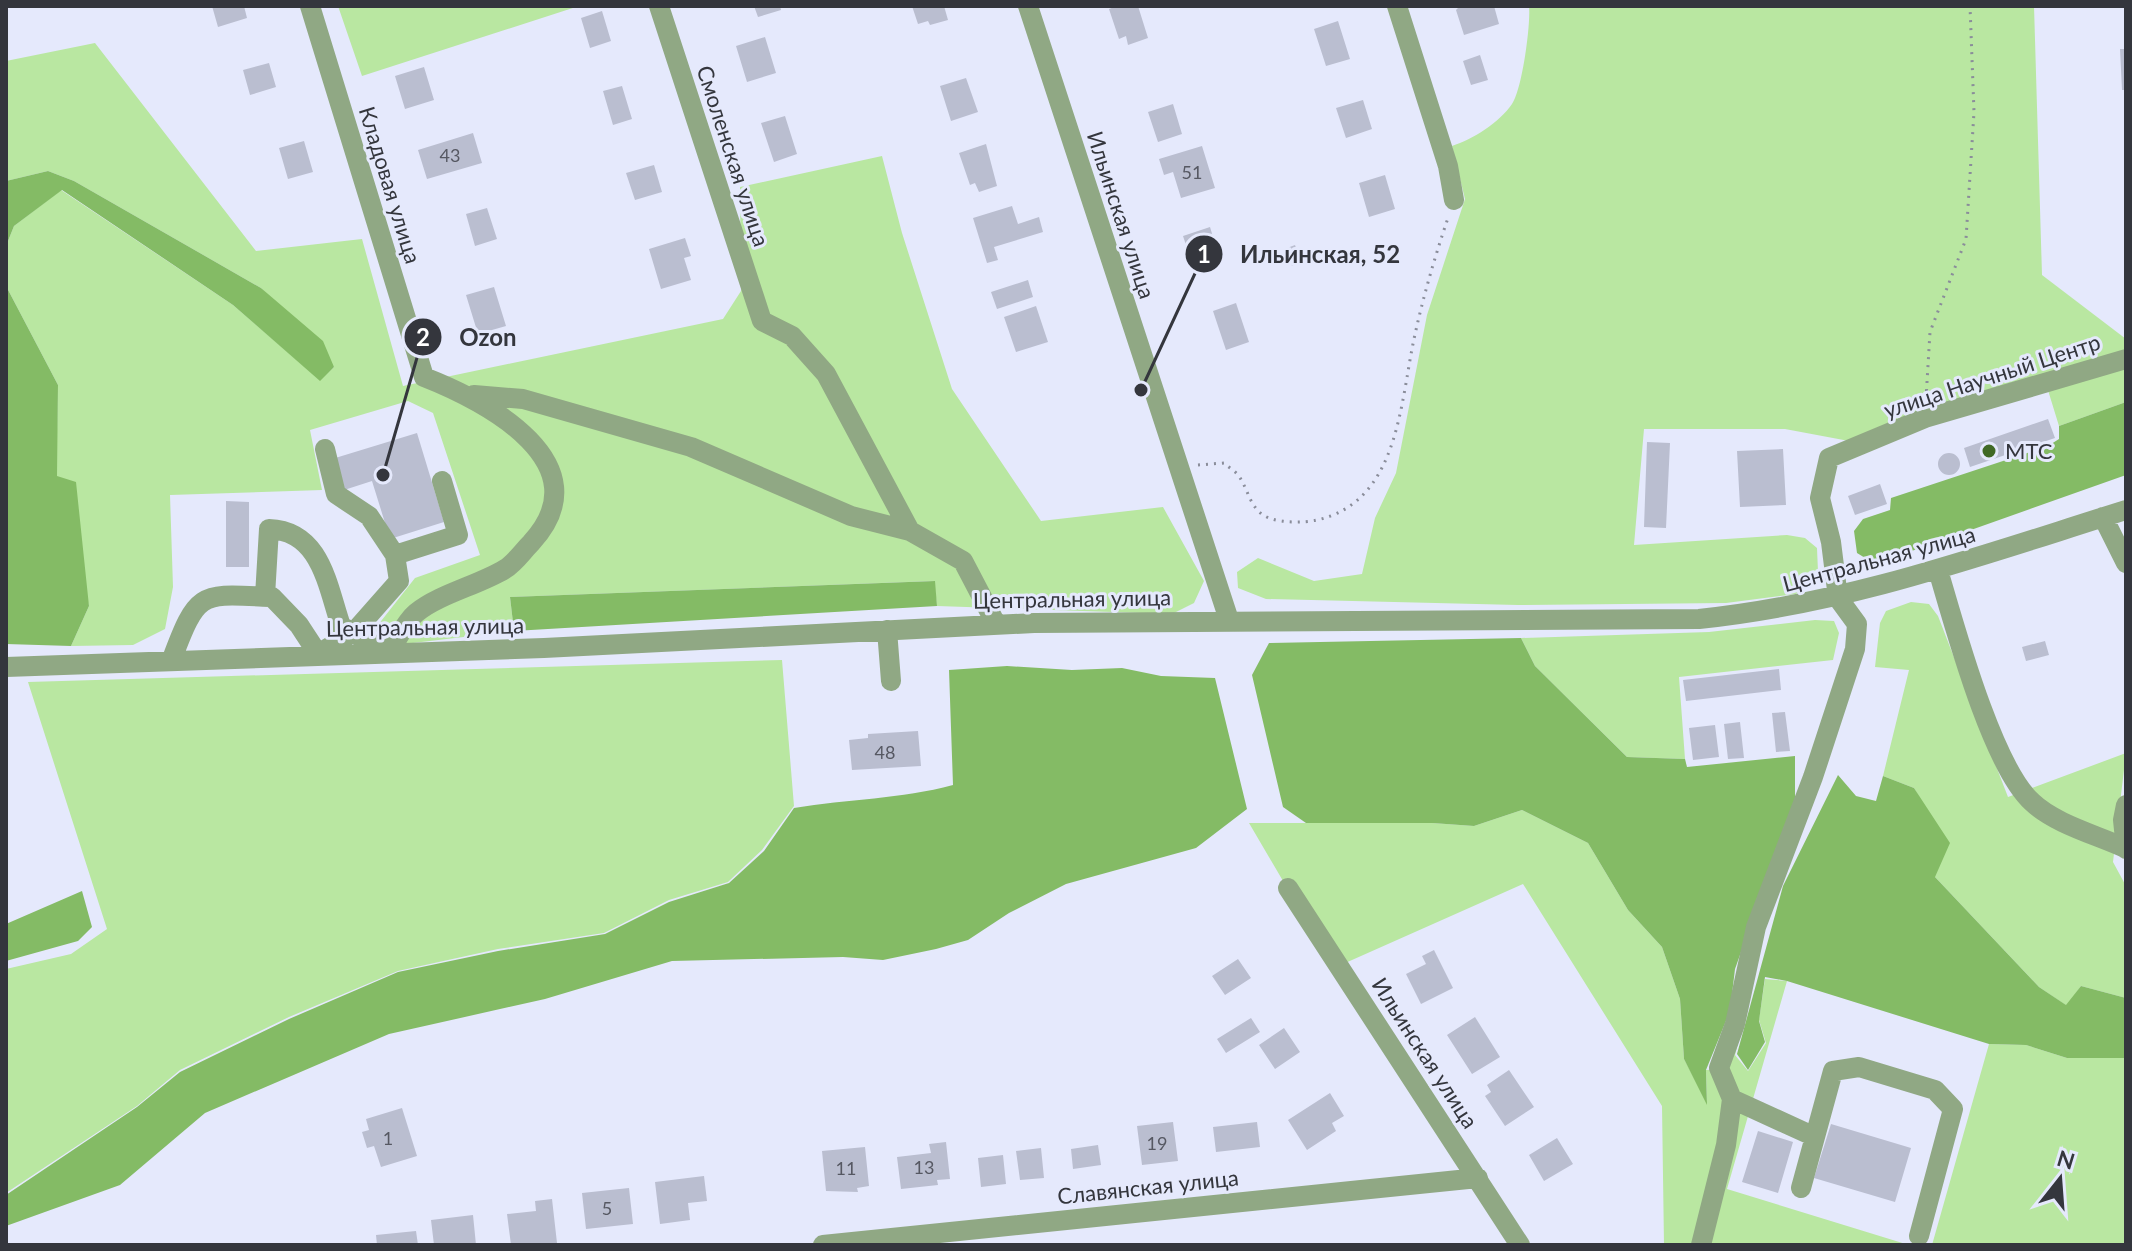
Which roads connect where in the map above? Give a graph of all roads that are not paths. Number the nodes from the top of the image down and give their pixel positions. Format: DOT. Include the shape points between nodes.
graph roads {
  1 [pos="310,6"];
  2 [pos="659,6"];
  3 [pos="1028,6"];
  4 [pos="1397,6"];
  5 [pos="1454,200"];
  6 [pos="2126,359"];
  7 [pos="470,395"];
  8 [pos="325,449"];
  9 [pos="442,481"];
  10 [pos="2126,510"];
  11 [pos="2103,517"];
  12 [pos="910,531"];
  13 [pos="395,555"];
  14 [pos="2126,563"];
  15 [pos="1938,570"];
  16 [pos="265,596"];
  17 [pos="1838,598"];
  18 [pos="1229,620"];
  19 [pos="996,624"];
  20 [pos="887,630"];
  21 [pos="354,632"];
  22 [pos="388,653"];
  23 [pos="318,654"];
  24 [pos="172,659"];
  25 [pos="6,667"];
  26 [pos="891,681"];
  27 [pos="2126,805"];
  28 [pos="2126,849"];
  29 [pos="1288,888"];
  30 [pos="1732,1099"];
  31 [pos="1813,1136"];
  32 [pos="1478,1178"];
  33 [pos="1801,1188"];
  34 [pos="1919,1236"];
  35 [pos="823,1245"];
  36 [pos="1520,1245"];
  37 [pos="1701,1245"];
  1 -- 7 [label="street, Кладовая улица" via="424,377"];
  2 -- 12 [label="street, Смоленская улица" via="762,321 792,336 826,374"];
  3 -- 18 [label="street, Ильинская улица"];
  4 -- 5 [label="street"];
  6 -- 17 [label="street, улица Научный Центр" via="1925,418 1829,458 1820,498"];
  7 -- 12 [label="street" via="523,399 691,447 851,516"];
  7 -- 22 [label="street" via="517,426 538,450 552,476 554,503 543,529 507,568 416,613"];
  8 -- 13 [label="street" via="336,494 369,516"];
  9 -- 13 [label="street" via="458,535"];
  10 -- 11 [label="street, Центральная улица"];
  11 -- 14 [label="street"];
  11 -- 15 [label="street, Центральная улица"];
  12 -- 19 [label="street" via="963,561"];
  13 -- 21 [label="street" via="399,581"];
  15 -- 17 [label="street, Центральная улица"];
  15 -- 28 [label="street" via="1956,634 2009,770 2031,802"];
  16 -- 21 [label="street" via="269,529 287,529 317,554 341,626"];
  16 -- 23 [label="street" via="299,625"];
  16 -- 24 [label="street" via="204,598 187,617"];
  17 -- 18 [label="street, Центральная улица" via="1699,619"];
  17 -- 30 [label="street" via="1857,624 1855,649 1756,927 1735,1024 1719,1068"];
  18 -- 19 [label="street, Центральная улица"];
  19 -- 20 [label="street, Центральная улица"];
  20 -- 22 [label="street, Центральная улица"];
  20 -- 26 [label="street"];
  21 -- 22 [label="street"];
  21 -- 23 [label="street"];
  22 -- 23 [label="street, Центральная улица"];
  23 -- 24 [label="street, Центральная улица"];
  24 -- 25 [label="street, Центральная улица"];
  27 -- 28 [label="street"];
  29 -- 32 [label="street, Ильинская улица"];
  30 -- 31 [label="street"];
  30 -- 37 [label="street"];
  31 -- 33 [label="street"];
  31 -- 34 [label="street" via="1833,1071 1859,1067 1935,1090 1953,1109"];
  32 -- 35 [label="street, Славянская улица"];
  32 -- 36 [label="street, Ильинская улица"];
}
